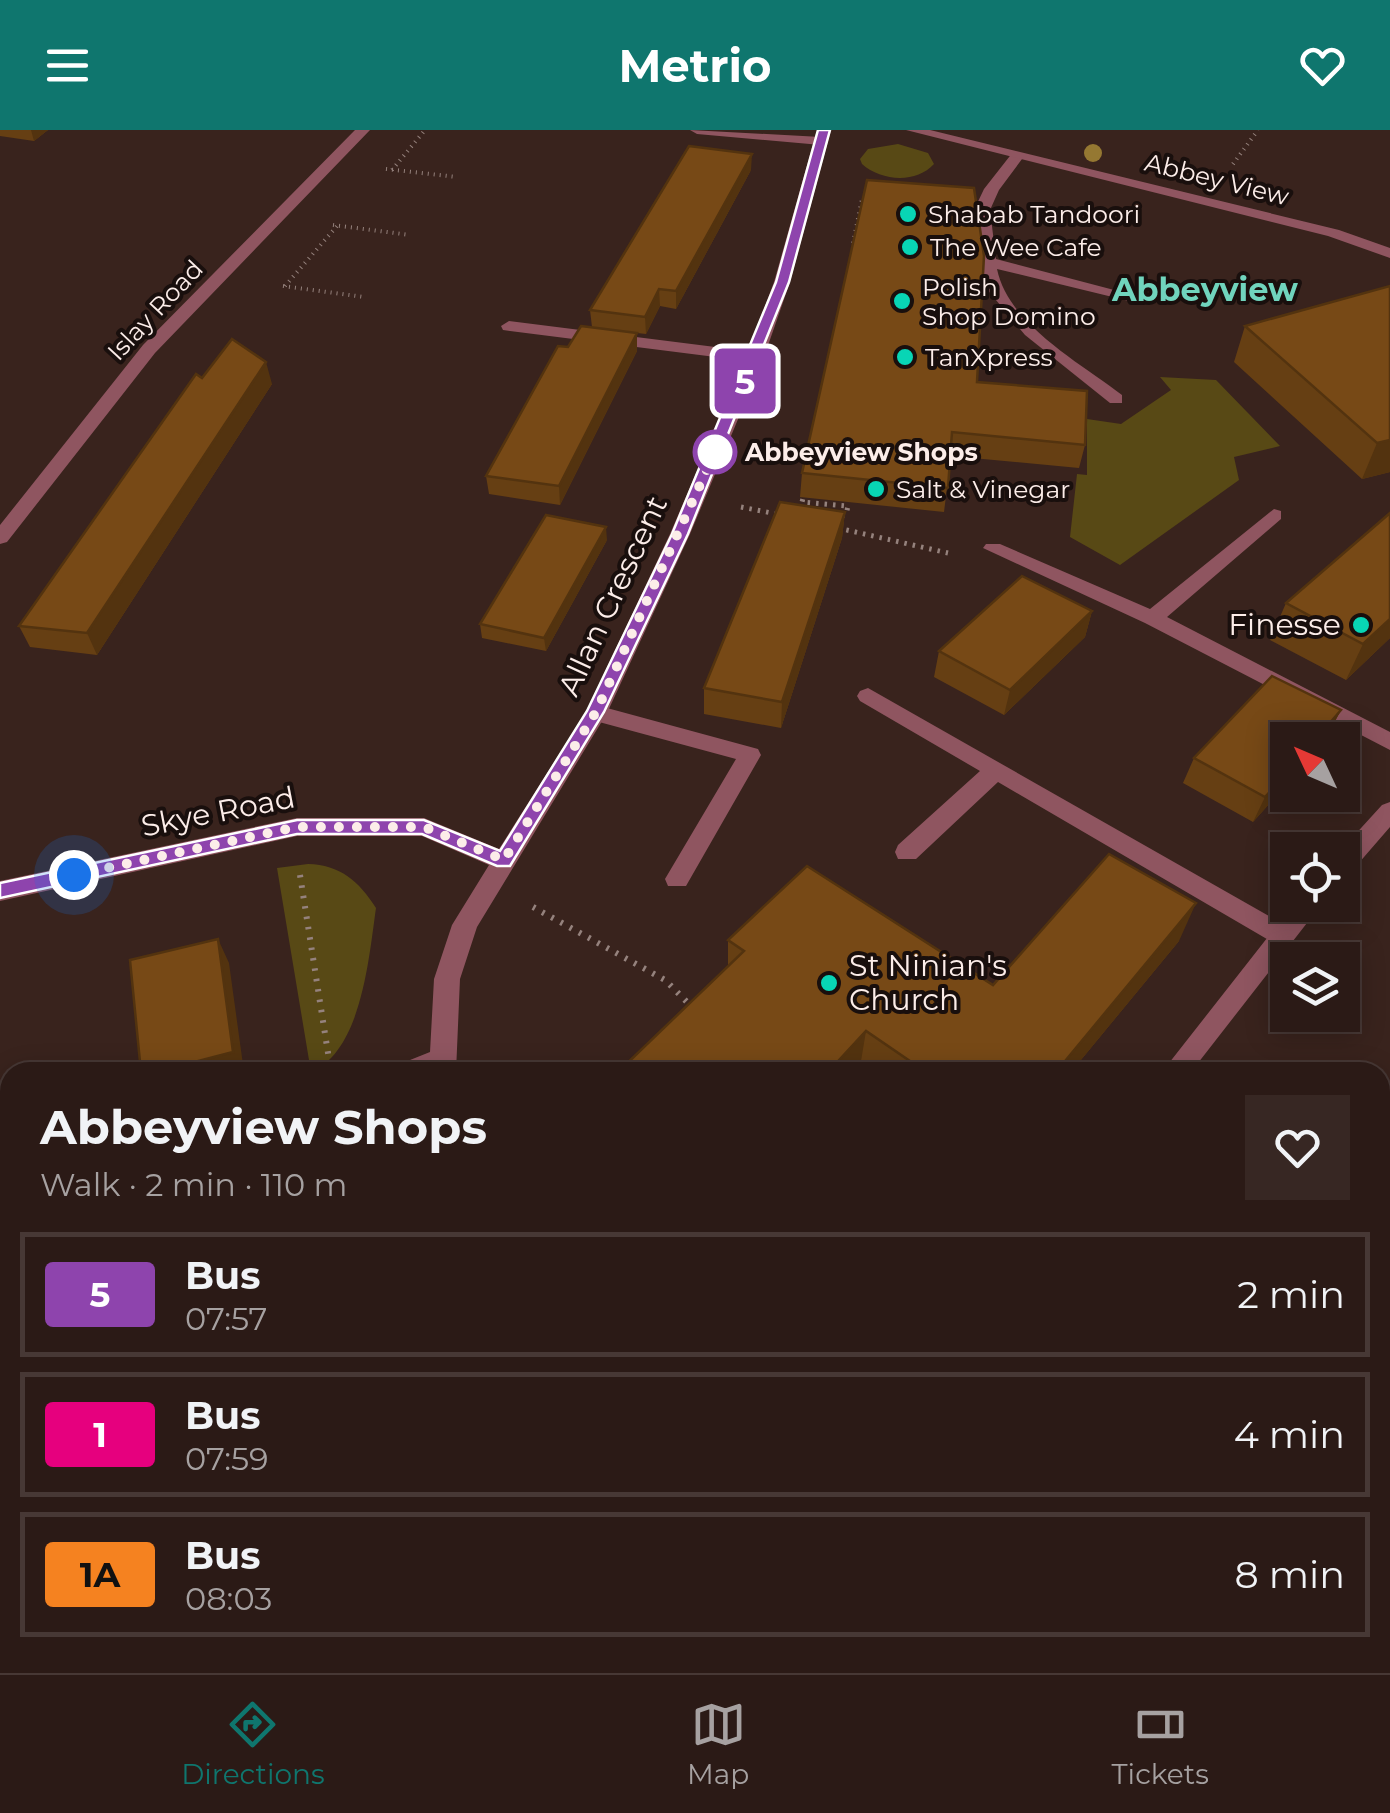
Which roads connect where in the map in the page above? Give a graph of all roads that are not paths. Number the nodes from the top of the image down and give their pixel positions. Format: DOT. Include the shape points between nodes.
graph roads {
  1 [pos="363,130"];
  2 [pos="697,130"];
  3 [pos="913,130"];
  4 [pos="823,135"];
  5 [pos="1018,154"];
  6 [pos="1390,253"];
  7 [pos="990,262"];
  8 [pos="1129,296"];
  9 [pos="509,326"];
  10 [pos="755,357"];
  11 [pos="1116,399"];
  12 [pos="1274,515"];
  13 [pos="0,538"];
  14 [pos="993,548"];
  15 [pos="1152,618"];
  16 [pos="868,696"];
  17 [pos="596,712"];
  18 [pos="1390,742"];
  19 [pos="996,769"];
  20 [pos="1390,812"];
  21 [pos="1360,845"];
  22 [pos="907,852"];
  23 [pos="496,871"];
  24 [pos="678,879"];
  25 [pos="0,891"];
  26 [pos="1293,922"];
  27 [pos="1281,935"];
  28 [pos="442,1062"];
  29 [pos="1183,1062"];
  1 -- 13 [label="street, Islay Road" via="149,350"];
  2 -- 4 [label="street"];
  3 -- 5 [label="street, Abbey View"];
  4 -- 10 [label="street, Allan Crescent"];
  5 -- 6 [label="street, Abbey View"];
  5 -- 7 [label="street" via="982,210"];
  7 -- 8 [label="street"];
  7 -- 11 [label="street" via="994,289 1037,338"];
  9 -- 10 [label="street"];
  10 -- 17 [label="street, Allan Crescent"];
  12 -- 15 [label="street"];
  14 -- 15 [label="street"];
  15 -- 18 [label="street"];
  16 -- 19 [label="street"];
  17 -- 23 [label="street, Allan Crescent"];
  17 -- 24 [label="street" via="750,755"];
  19 -- 22 [label="street"];
  19 -- 27 [label="street"];
  20 -- 21 [label="street"];
  23 -- 25 [label="street, Skye Road" via="424,827 297,827"];
  23 -- 28 [label="street, Allan Crescent" via="465,925 447,979"];
  26 -- 27 [label="street"];
  27 -- 29 [label="street"];
}
